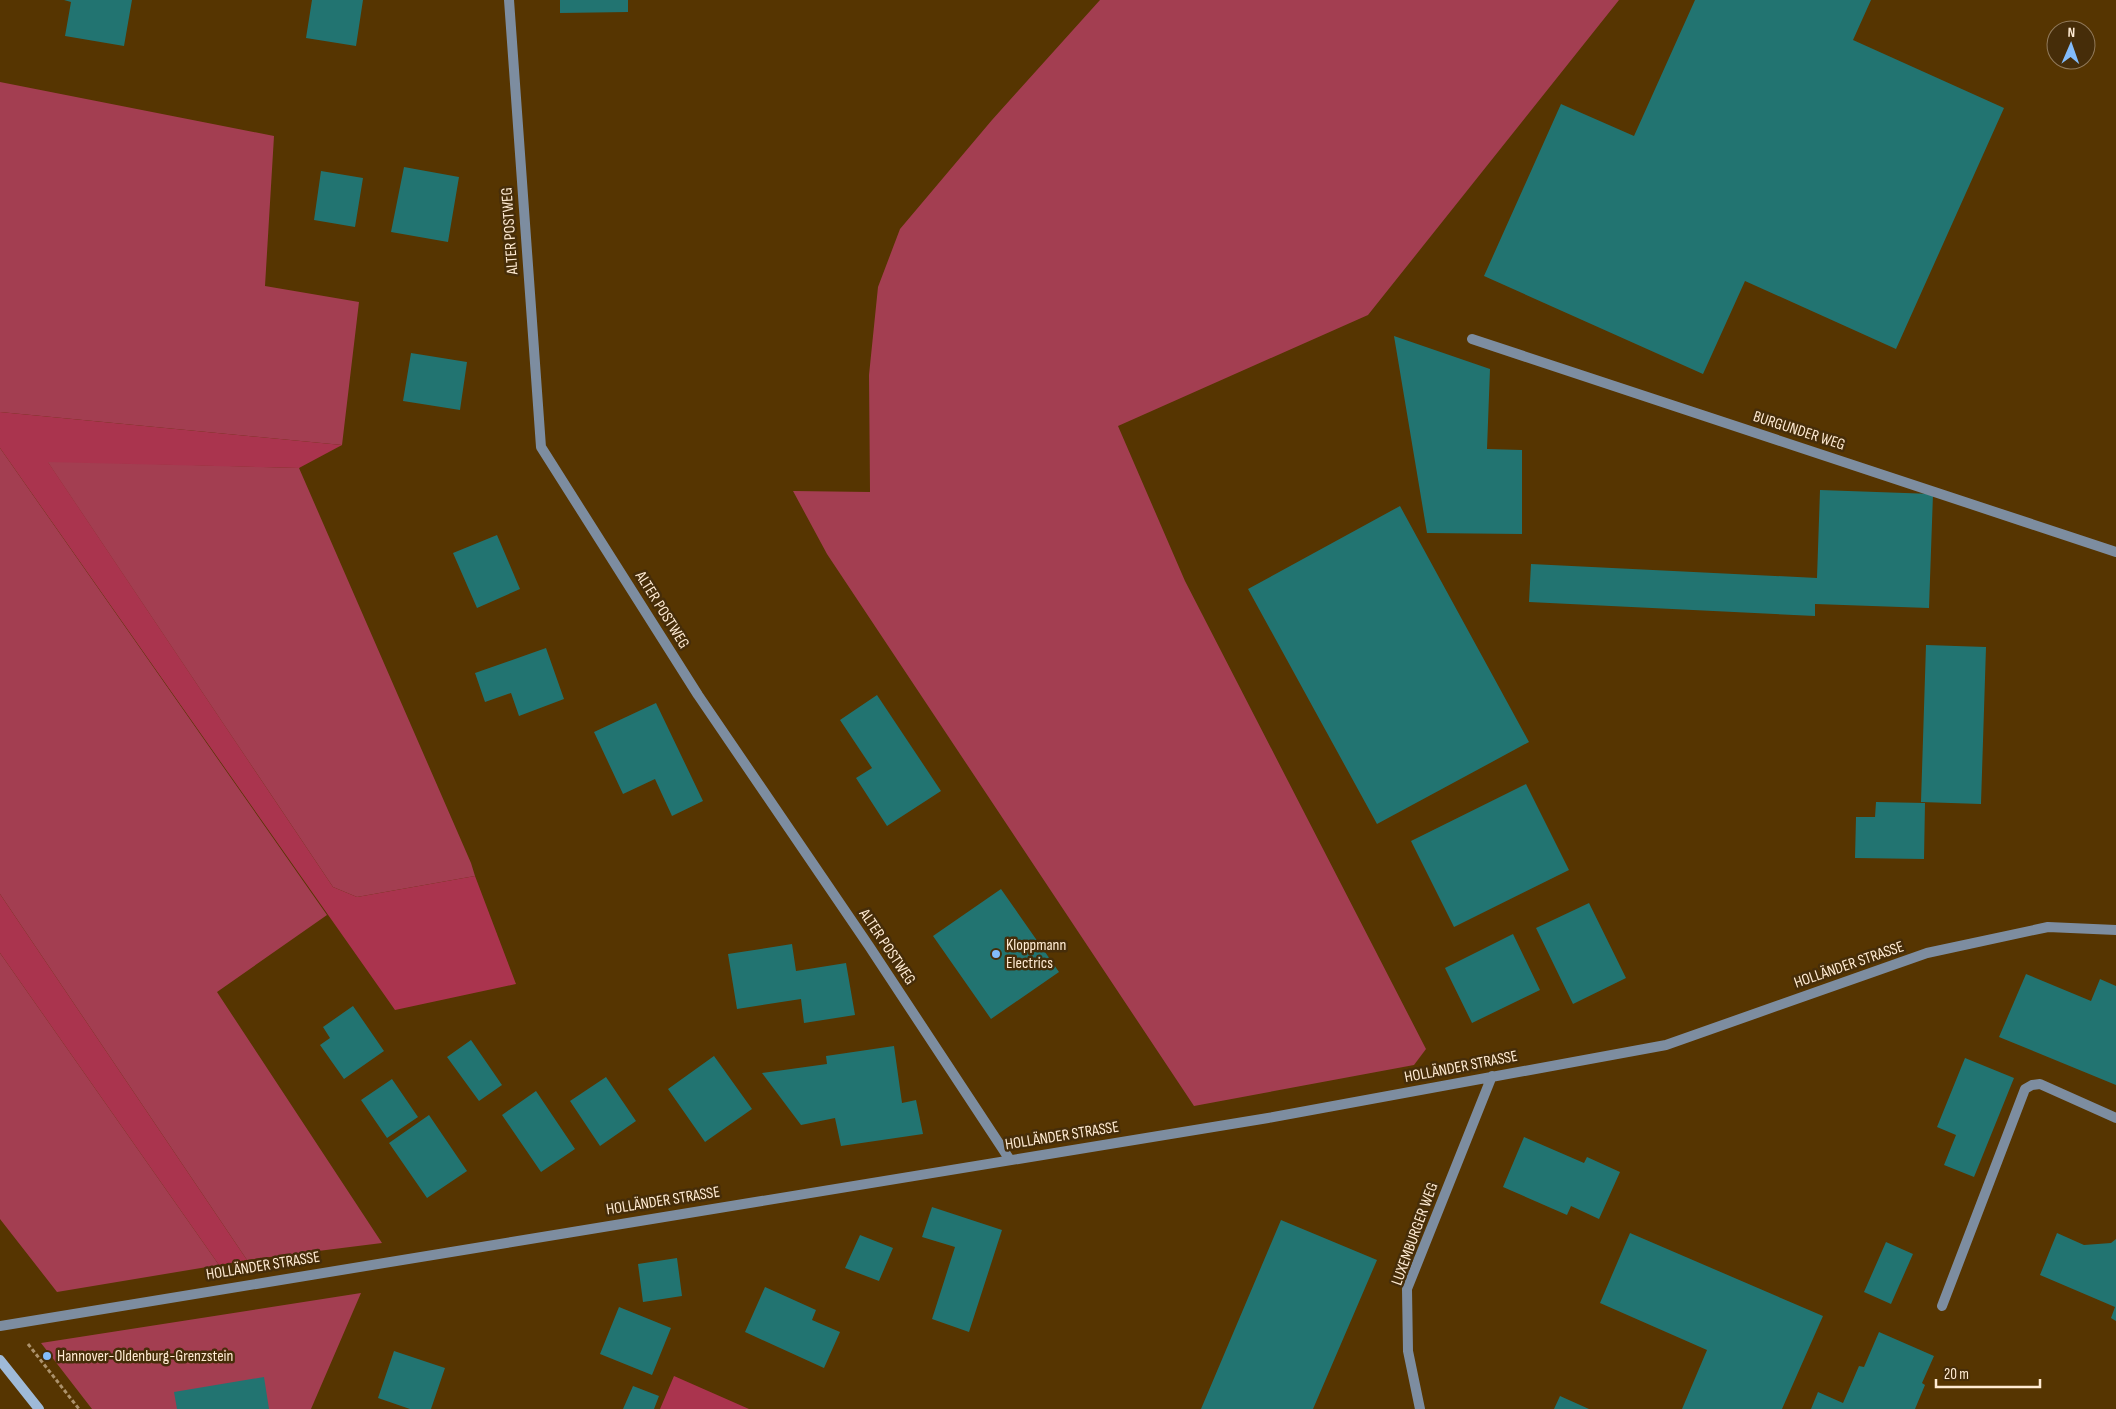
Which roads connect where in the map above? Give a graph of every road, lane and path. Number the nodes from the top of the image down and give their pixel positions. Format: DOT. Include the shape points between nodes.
graph roads {
  1 [pos="509,0"];
  2 [pos="1472,339"];
  3 [pos="2116,552"];
  4 [pos="2116,930"];
  5 [pos="1492,1076"];
  6 [pos="2116,1118"];
  7 [pos="1010,1160"];
  8 [pos="1942,1306"];
  9 [pos="12,1324"];
  10 [pos="0,1326"];
  11 [pos="0,1360"];
  12 [pos="39,1409"];
  13 [pos="79,1409"];
  14 [pos="1420,1409"];
  1 -- 7 [label="street, ALTER POSTWEG" via="541,447 698,695"];
  2 -- 3 [label="street, BURGUNDER WEG"];
  4 -- 5 [label="street, HOLLÄNDER STRASSE" via="2048,927 1928,953 1666,1045"];
  5 -- 7 [label="street, HOLLÄNDER STRASSE" via="1268,1118"];
  5 -- 14 [label="street, LUXEMBURGER WEG" via="1407,1289 1408,1351"];
  6 -- 8 [label="street" via="2040,1084 2025,1089"];
  7 -- 9 [label="street, HOLLÄNDER STRASSE"];
  9 -- 10 [label="street, HOLLÄNDER STRASSE"];
  9 -- 13 [label="path"];
  11 -- 12 [label="street"];
}
